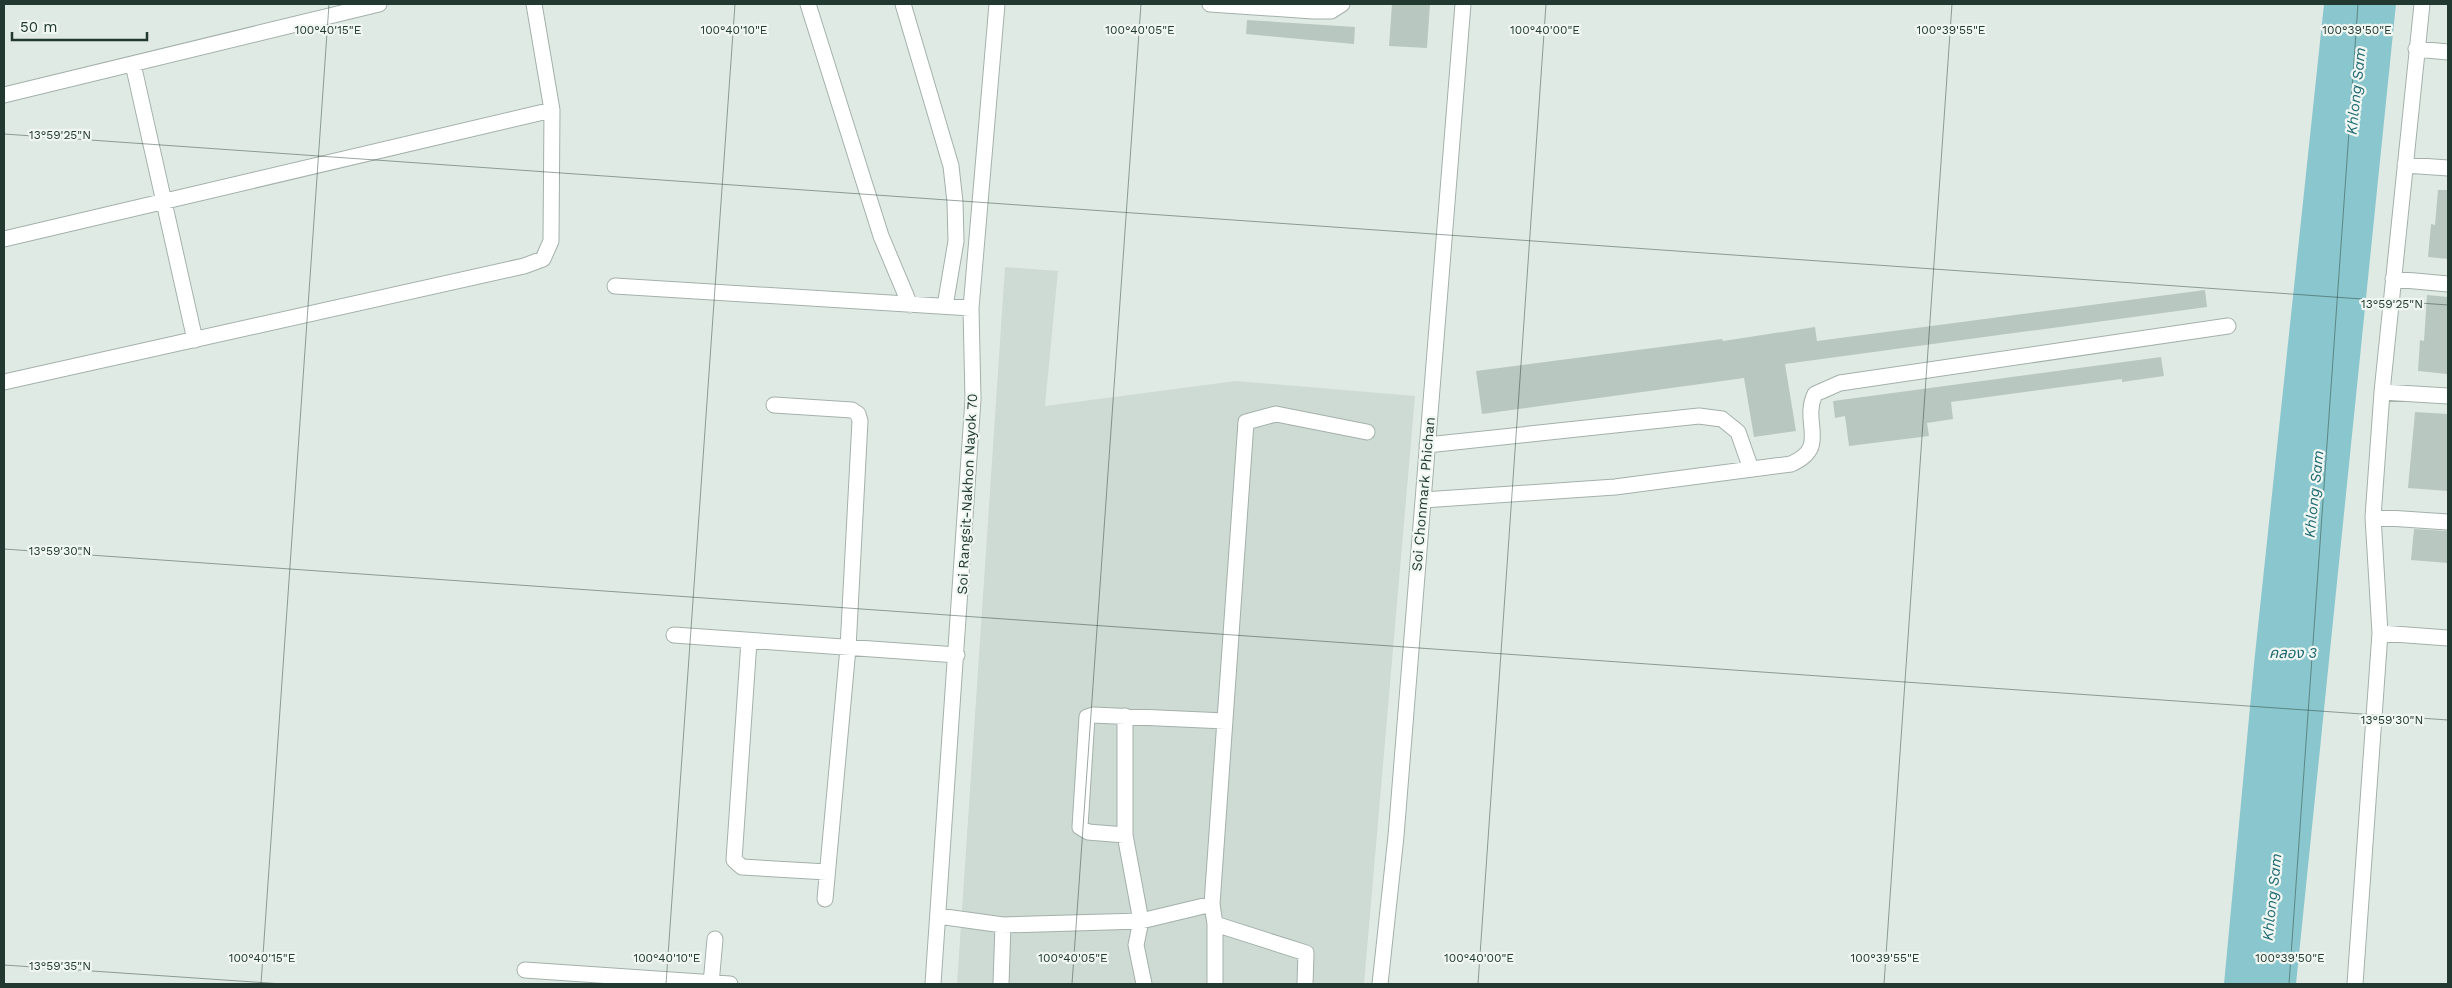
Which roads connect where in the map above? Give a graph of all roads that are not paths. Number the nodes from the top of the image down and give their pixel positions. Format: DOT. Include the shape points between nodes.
graph roads {
  1 [pos="378,4"];
  2 [pos="534,4"];
  3 [pos="808,4"];
  4 [pos="996,4"];
  5 [pos="1210,4"];
  6 [pos="1342,4"];
  7 [pos="1463,4"];
  8 [pos="2422,4"];
  9 [pos="906,6"];
  10 [pos="2416,49"];
  11 [pos="2448,52"];
  12 [pos="133,64"];
  13 [pos="4,95"];
  14 [pos="552,110"];
  15 [pos="2405,165"];
  16 [pos="2448,168"];
  17 [pos="164,200"];
  18 [pos="4,239"];
  19 [pos="2393,279"];
  20 [pos="2448,284"];
  21 [pos="615,286"];
  22 [pos="910,305"];
  23 [pos="945,306"];
  24 [pos="971,308"];
  25 [pos="2228,326"];
  26 [pos="195,340"];
  27 [pos="4,382"];
  28 [pos="2382,392"];
  29 [pos="2448,396"];
  30 [pos="774,405"];
  31 [pos="1366,432"];
  32 [pos="1427,445"];
  33 [pos="1751,469"];
  34 [pos="1423,500"];
  35 [pos="2373,517"];
  36 [pos="2448,522"];
  37 [pos="2380,634"];
  38 [pos="674,635"];
  39 [pos="2448,638"];
  40 [pos="749,640"];
  41 [pos="848,648"];
  42 [pos="957,655"];
  43 [pos="1125,716"];
  44 [pos="1225,721"];
  45 [pos="1125,835"];
  46 [pos="827,872"];
  47 [pos="825,899"];
  48 [pos="1212,904"];
  49 [pos="938,916"];
  50 [pos="1141,921"];
  51 [pos="1215,924"];
  52 [pos="1003,925"];
  53 [pos="716,939"];
  54 [pos="525,970"];
  55 [pos="712,984"];
  56 [pos="730,984"];
  57 [pos="933,984"];
  58 [pos="1001,984"];
  59 [pos="1144,984"];
  60 [pos="1216,984"];
  61 [pos="1305,984"];
  62 [pos="1380,984"];
  63 [pos="2355,984"];
  1 -- 12 [label="street"];
  2 -- 14 [label="street"];
  3 -- 22 [label="street" via="881,236"];
  4 -- 24 [label="street, Soi Rangsit-Nakhon Nayok 70"];
  5 -- 6 [label="street" via="1313,11 1330,11"];
  7 -- 32 [label="street, Soi Chonmark Phichan"];
  8 -- 10 [label="street"];
  9 -- 23 [label="street" via="951,166 956,202 956,241"];
  10 -- 11 [label="street"];
  10 -- 15 [label="street"];
  12 -- 13 [label="street"];
  12 -- 17 [label="street"];
  14 -- 17 [label="street"];
  14 -- 26 [label="street" via="551,241 543,259"];
  15 -- 16 [label="street"];
  15 -- 19 [label="street"];
  17 -- 18 [label="street"];
  17 -- 26 [label="street"];
  19 -- 20 [label="street"];
  19 -- 28 [label="street"];
  21 -- 22 [label="street"];
  22 -- 23 [label="street"];
  23 -- 24 [label="street"];
  24 -- 42 [label="street, Soi Rangsit-Nakhon Nayok 70" via="973,399"];
  25 -- 33 [label="street" via="1840,383 1815,394 1810,405 1811,450 1804,458 1791,464"];
  26 -- 27 [label="street"];
  28 -- 29 [label="street"];
  28 -- 35 [label="street"];
  30 -- 41 [label="street" via="852,410 858,414"];
  31 -- 44 [label="street" via="1276,414 1246,422"];
  32 -- 33 [label="street" via="1699,416 1722,419 1738,432"];
  32 -- 34 [label="street, Soi Chonmark Phichan"];
  33 -- 34 [label="street" via="1615,487"];
  34 -- 62 [label="street, Soi Chonmark Phichan"];
  35 -- 36 [label="street"];
  35 -- 37 [label="street"];
  37 -- 39 [label="street"];
  37 -- 63 [label="street"];
  38 -- 40 [label="street"];
  40 -- 41 [label="street"];
  40 -- 46 [label="street" via="734,860 742,868"];
  41 -- 42 [label="street"];
  41 -- 46 [label="street"];
  42 -- 49 [label="street, Soi Rangsit-Nakhon Nayok 70"];
  43 -- 44 [label="street"];
  43 -- 45 [label="street"];
  43 -- 45 [label="street" via="1093,715 1087,718 1080,827 1088,832"];
  44 -- 48 [label="street"];
  45 -- 50 [label="street"];
  46 -- 47 [label="street"];
  48 -- 50 [label="street"];
  48 -- 51 [label="street"];
  49 -- 52 [label="street"];
  49 -- 57 [label="street, Soi Rangsit-Nakhon Nayok 70"];
  50 -- 52 [label="street"];
  50 -- 59 [label="street" via="1136,945"];
  51 -- 60 [label="street"];
  51 -- 61 [label="street" via="1306,953"];
  52 -- 58 [label="street"];
  53 -- 55 [label="street"];
  54 -- 55 [label="street"];
  55 -- 56 [label="street"];
}
